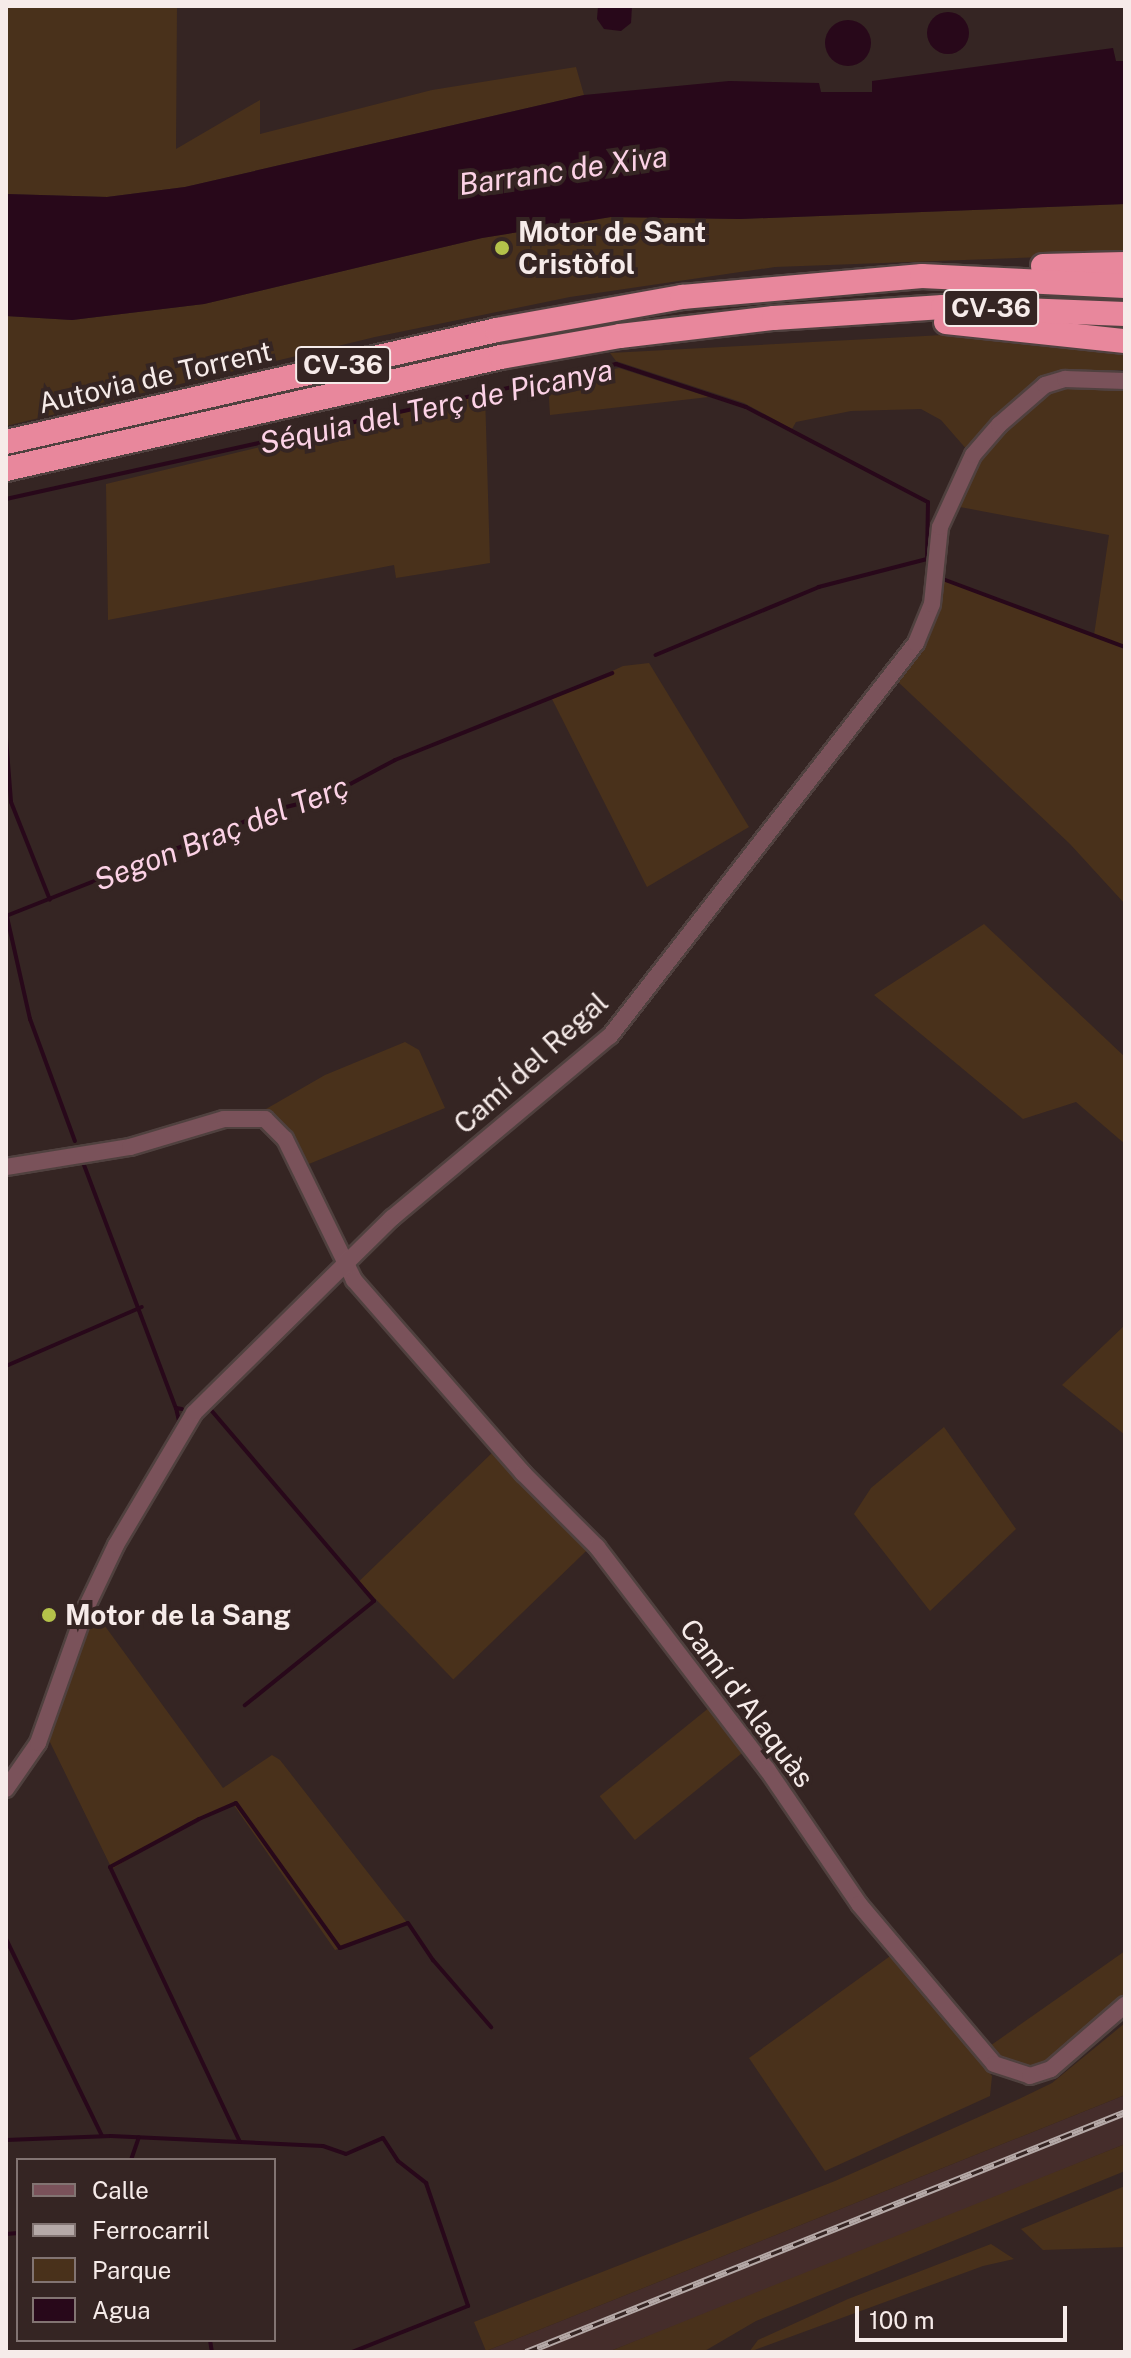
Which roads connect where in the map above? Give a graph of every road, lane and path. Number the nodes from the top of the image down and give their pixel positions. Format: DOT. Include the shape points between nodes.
graph roads {
  1 [pos="1125,264"];
  2 [pos="922,276"];
  3 [pos="1125,286"];
  4 [pos="856,313"];
  5 [pos="1125,314"];
  6 [pos="1125,341"];
  7 [pos="1125,381"];
  8 [pos="6,442"];
  9 [pos="6,469"];
  10 [pos="6,1167"];
  11 [pos="342,1262"];
  12 [pos="6,1789"];
  13 [pos="1125,2005"];
  1 -- 2 [label="highway" via="961,269"];
  2 -- 3 [label="highway, Autovia de Torrent / CV-36"];
  2 -- 8 [label="highway, Autovia de Torrent / CV-36" via="797,283 598,309"];
  4 -- 5 [label="highway, Autovia de Torrent / CV-36" via="943,307"];
  4 -- 6 [label="highway"];
  4 -- 9 [label="highway, Autovia de Torrent / CV-36" via="688,327 501,357"];
  7 -- 11 [label="street, Camí del Regal" via="1065,379 1045,385 999,425 973,455 940,527 932,604 916,643 610,1036"];
  10 -- 11 [label="street, Camí d'Alaquàs" via="130,1147 224,1119 265,1119 285,1139"];
  11 -- 12 [label="street, Camí del Regal" via="194,1413 167,1451 86,1608 38,1743"];
  11 -- 13 [label="street, Camí d'Alaquàs" via="523,1473 597,1547 767,1769 859,1904 994,2064 1030,2076 1051,2069"];
}
